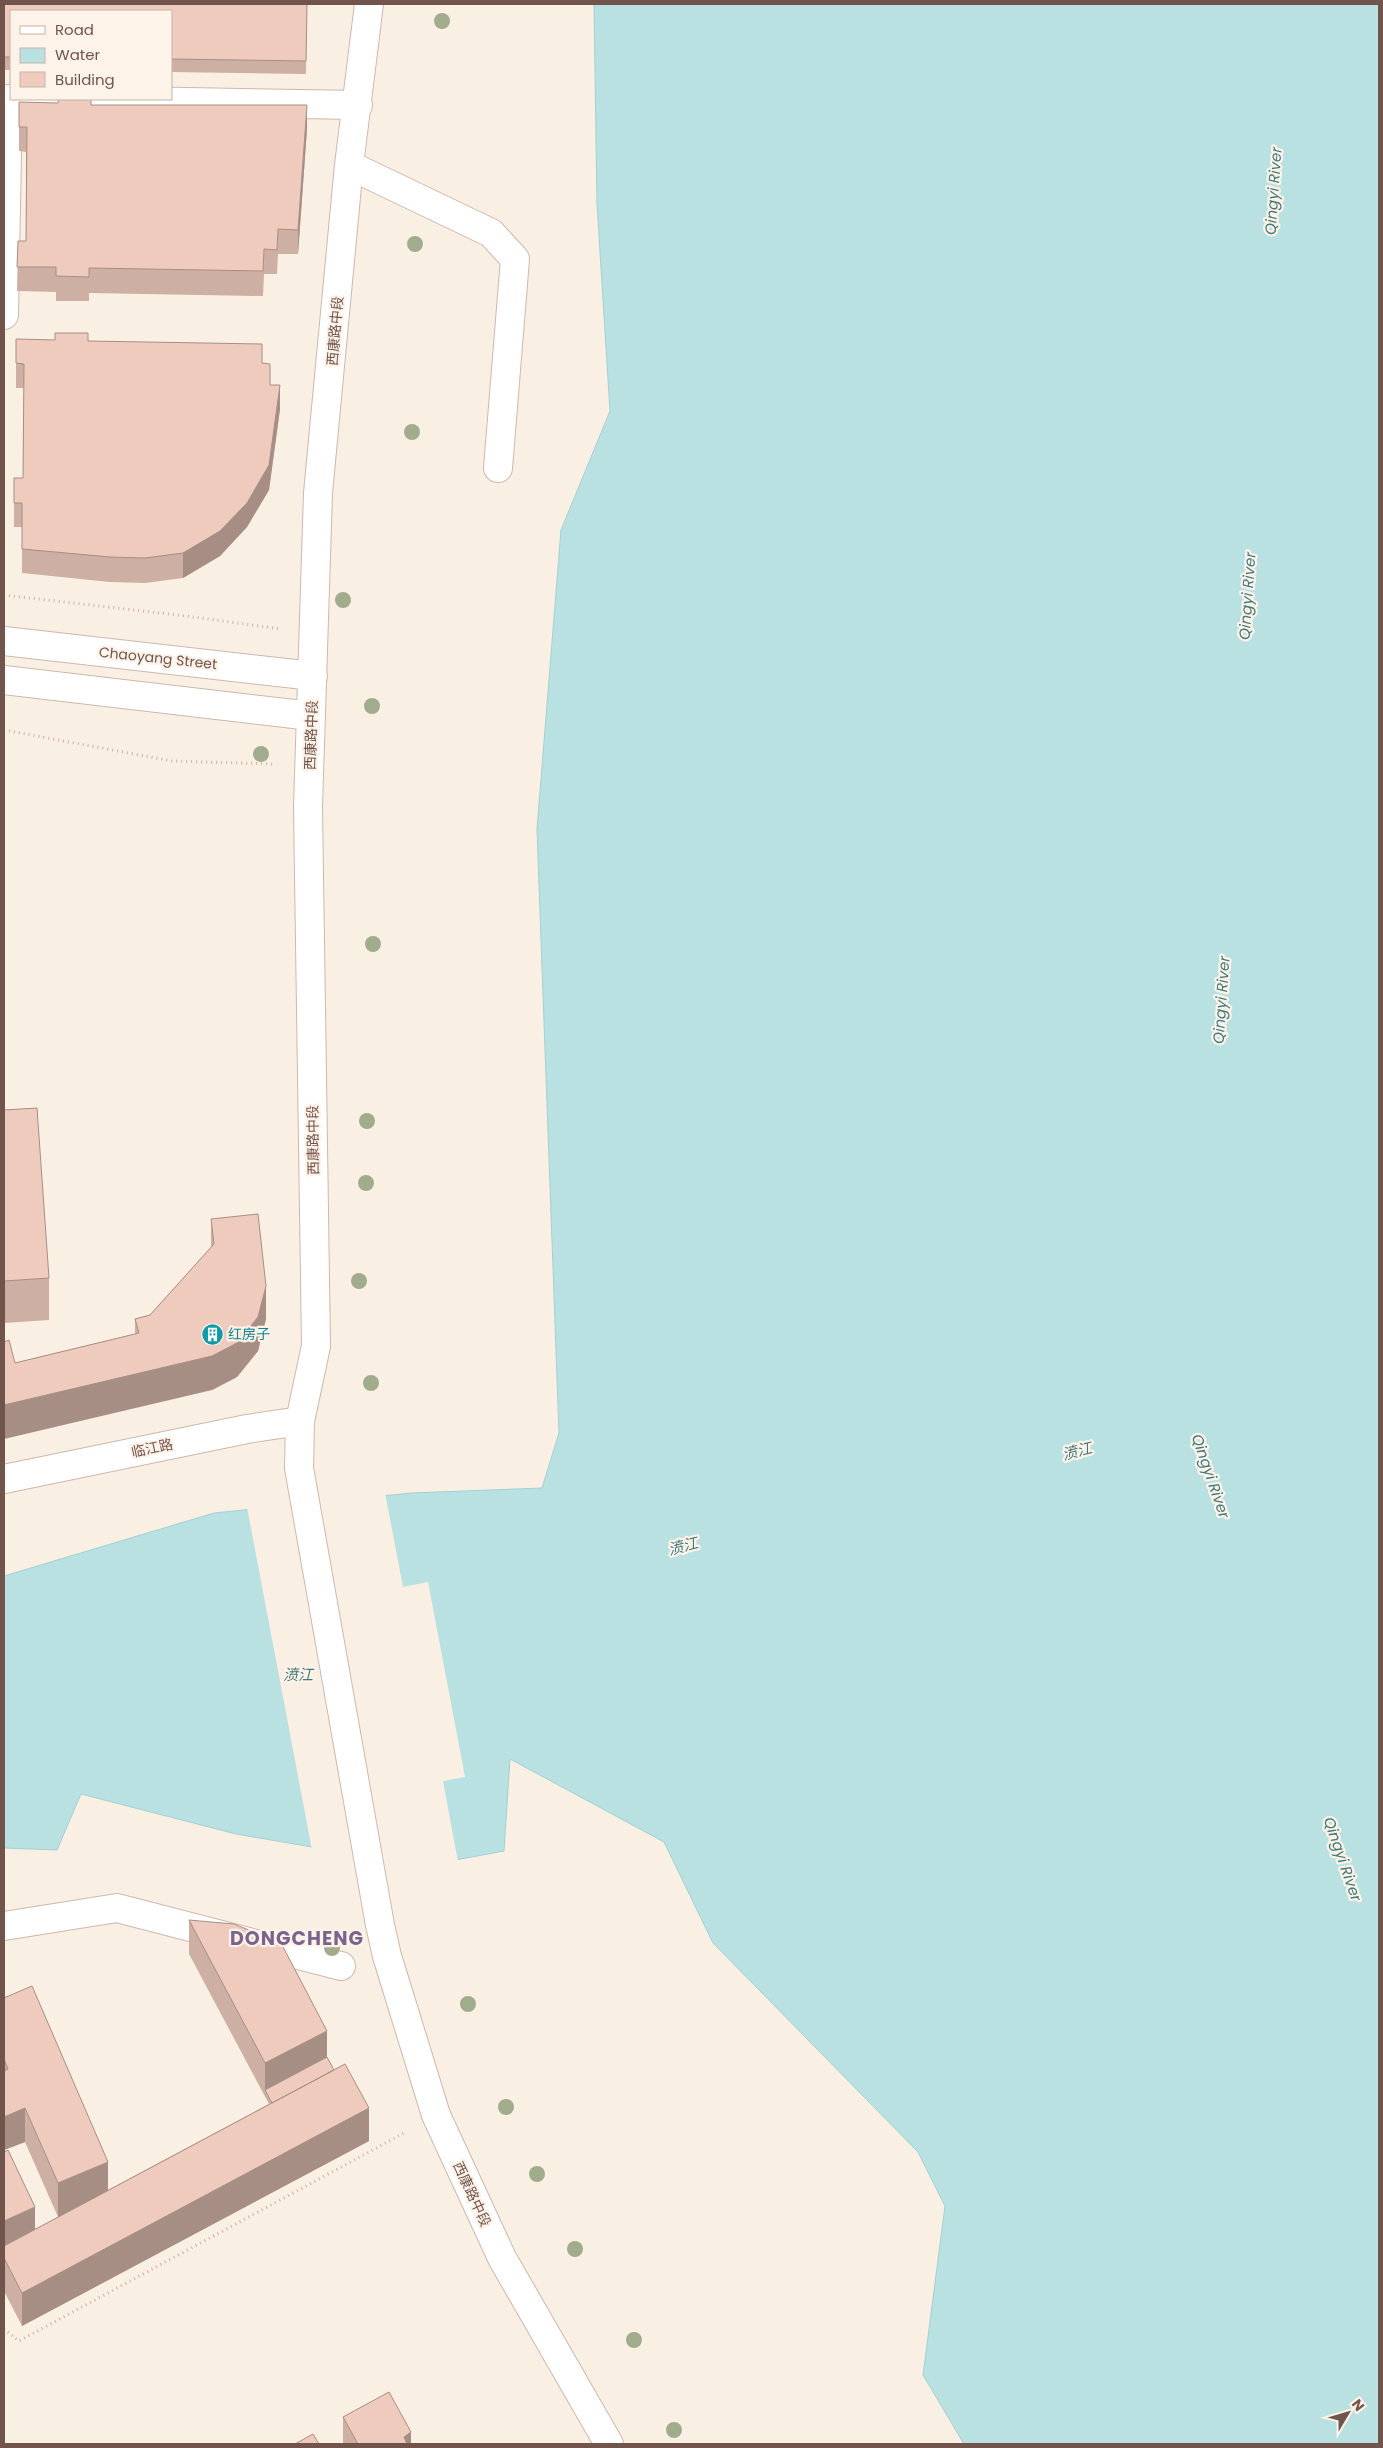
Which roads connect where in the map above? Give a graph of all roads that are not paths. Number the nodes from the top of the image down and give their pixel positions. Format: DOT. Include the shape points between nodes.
graph roads {
  1 [pos="369,4"];
  2 [pos="11,100"];
  3 [pos="69,100"];
  4 [pos="358,105"];
  5 [pos="349,165"];
  6 [pos="4,315"];
  7 [pos="498,468"];
  8 [pos="4,641"];
  9 [pos="313,676"];
  10 [pos="4,680"];
  11 [pos="311,716"];
  12 [pos="300,1421"];
  13 [pos="4,1479"];
  14 [pos="4,1926"];
  15 [pos="341,1966"];
  16 [pos="609,2444"];
  1 -- 4 [label="street, 西康路中段"];
  2 -- 6 [label="street"];
  3 -- 4 [label="street"];
  4 -- 5 [label="street, 西康路中段"];
  5 -- 7 [label="street" via="491,232 515,259"];
  5 -- 9 [label="street, 西康路中段" via="318,493"];
  8 -- 9 [label="street, Chaoyang Street"];
  9 -- 11 [label="street, 西康路中段"];
  10 -- 11 [label="street"];
  11 -- 12 [label="street, 西康路中段" via="308,807 316,1346"];
  12 -- 13 [label="street, 临江路"];
  12 -- 16 [label="street, 西康路中段" via="299,1468 387,1956 436,2115 502,2258"];
  14 -- 15 [label="street" via="117,1908"];
}
